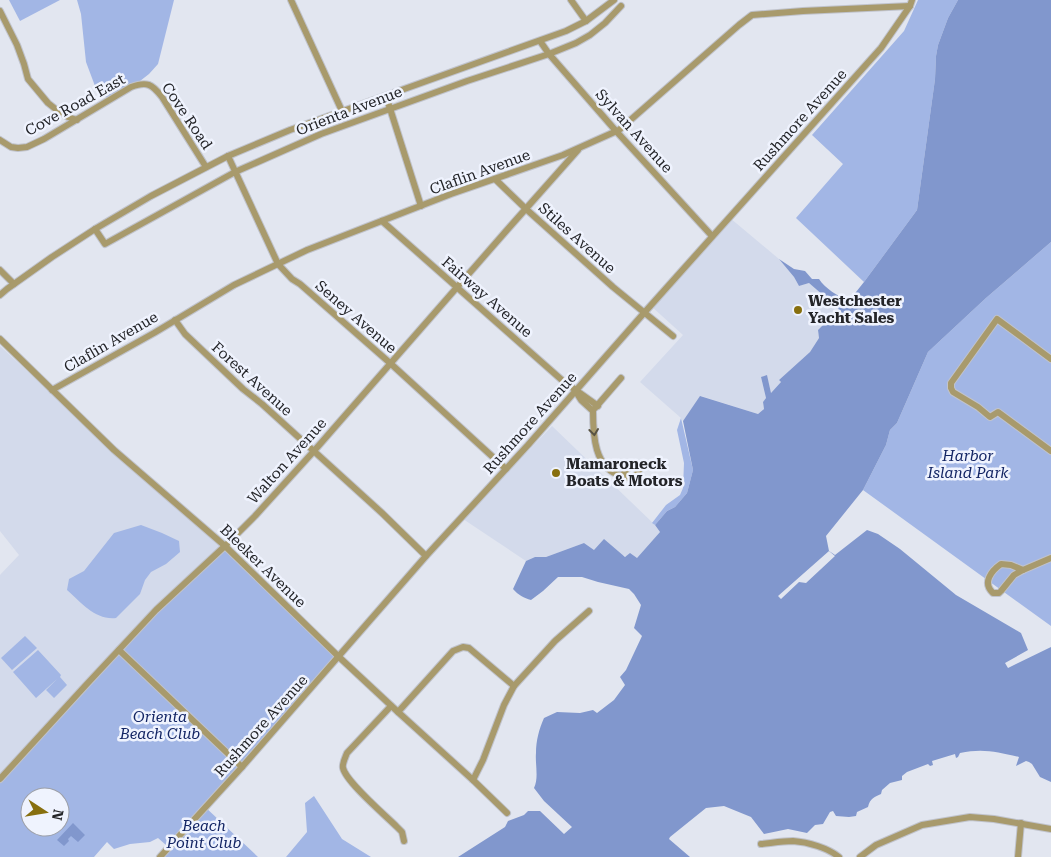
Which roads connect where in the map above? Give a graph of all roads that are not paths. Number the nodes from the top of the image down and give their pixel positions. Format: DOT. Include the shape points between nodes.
graph roads {
  1 [pos="291,0"];
  2 [pos="572,0"];
  3 [pos="614,0"];
  4 [pos="911,3"];
  5 [pos="621,6"];
  6 [pos="0,11"];
  7 [pos="586,21"];
  8 [pos="540,41"];
  9 [pos="549,54"];
  10 [pos="463,68"];
  11 [pos="467,81"];
  12 [pos="145,84"];
  13 [pos="386,96"];
  14 [pos="390,109"];
  15 [pos="342,111"];
  16 [pos="77,120"];
  17 [pos="616,131"];
  18 [pos="0,140"];
  19 [pos="580,147"];
  20 [pos="228,156"];
  21 [pos="206,167"];
  22 [pos="235,172"];
  23 [pos="495,179"];
  24 [pos="421,206"];
  25 [pos="526,209"];
  26 [pos="382,221"];
  27 [pos="95,229"];
  28 [pos="712,236"];
  29 [pos="278,264"];
  30 [pos="0,270"];
  31 [pos="14,284"];
  32 [pos="457,287"];
  33 [pos="0,295"];
  34 [pos="644,312"];
  35 [pos="175,320"];
  36 [pos="674,336"];
  37 [pos="0,339"];
  38 [pos="1051,359"];
  39 [pos="390,364"];
  40 [pos="621,378"];
  41 [pos="52,390"];
  42 [pos="575,391"];
  43 [pos="595,409"];
  44 [pos="314,451"];
  45 [pos="1051,451"];
  46 [pos="506,469"];
  47 [pos="622,476"];
  48 [pos="226,546"];
  49 [pos="426,556"];
  50 [pos="1051,558"];
  51 [pos="1023,570"];
  52 [pos="589,611"];
  53 [pos="119,650"];
  54 [pos="339,657"];
  55 [pos="514,686"];
  56 [pos="391,706"];
  57 [pos="398,712"];
  58 [pos="242,767"];
  59 [pos="0,779"];
  60 [pos="473,780"];
  61 [pos="507,813"];
  62 [pos="1021,823"];
  63 [pos="1051,829"];
  64 [pos="404,841"];
  65 [pos="761,844"];
  66 [pos="160,857"];
  67 [pos="839,857"];
  68 [pos="860,857"];
  69 [pos="1018,857"];
  1 -- 15 [label="street"];
  2 -- 7 [label="street"];
  3 -- 7 [label="street, Orienta Avenue"];
  4 -- 17 [label="street, Claflin Avenue" via="752,15"];
  4 -- 28 [label="street, Rushmore Avenue" via="881,48"];
  5 -- 9 [label="street, Orienta Avenue" via="590,35"];
  6 -- 16 [label="street" via="17,45 28,78 48,103"];
  7 -- 8 [label="street, Orienta Avenue"];
  8 -- 9 [label="street, Sylvan Avenue"];
  8 -- 10 [label="street, Orienta Avenue"];
  9 -- 11 [label="street, Orienta Avenue"];
  9 -- 17 [label="street, Sylvan Avenue"];
  10 -- 11 [label="street"];
  10 -- 13 [label="street, Orienta Avenue"];
  11 -- 14 [label="street, Orienta Avenue"];
  12 -- 16 [label="street, Cove Road East" via="131,87"];
  12 -- 21 [label="street, Cove Road" via="155,88 162,97"];
  13 -- 14 [label="street"];
  13 -- 15 [label="street, Orienta Avenue"];
  14 -- 22 [label="street, Orienta Avenue" via="320,134"];
  14 -- 24 [label="street"];
  15 -- 20 [label="street, Orienta Avenue"];
  16 -- 18 [label="street, Cove Road East" via="27,147 11,147"];
  17 -- 19 [label="street, Claflin Avenue"];
  17 -- 28 [label="street, Sylvan Avenue"];
  19 -- 23 [label="street, Claflin Avenue"];
  19 -- 25 [label="street, Walton Avenue"];
  20 -- 21 [label="street, Orienta Avenue"];
  20 -- 22 [label="street, Seney Avenue"];
  21 -- 27 [label="street, Orienta Avenue"];
  22 -- 27 [label="street, Orienta Avenue" via="104,244"];
  22 -- 29 [label="street, Seney Avenue"];
  23 -- 24 [label="street, Claflin Avenue"];
  23 -- 25 [label="street, Stiles Avenue"];
  24 -- 26 [label="street, Claflin Avenue"];
  25 -- 32 [label="street, Walton Avenue"];
  25 -- 34 [label="street, Stiles Avenue"];
  26 -- 29 [label="street, Claflin Avenue"];
  26 -- 32 [label="street, Fairway Avenue"];
  27 -- 31 [label="street, Orienta Avenue"];
  28 -- 34 [label="street, Rushmore Avenue"];
  29 -- 35 [label="street, Claflin Avenue" via="234,285"];
  29 -- 39 [label="street, Seney Avenue"];
  30 -- 31 [label="street"];
  31 -- 33 [label="street, Orienta Avenue"];
  32 -- 39 [label="street, Walton Avenue"];
  32 -- 42 [label="street, Fairway Avenue"];
  34 -- 36 [label="street, Stiles Avenue"];
  34 -- 42 [label="street, Rushmore Avenue"];
  35 -- 41 [label="street, Claflin Avenue"];
  35 -- 44 [label="street, Forest Avenue" via="185,334 236,383"];
  37 -- 41 [label="street, Bleeker Avenue"];
  38 -- 45 [label="street" via="998,319 951,382 951,388 990,417 998,412 1002,414"];
  39 -- 44 [label="street, Walton Avenue"];
  39 -- 46 [label="street, Seney Avenue"];
  40 -- 43 [label="street"];
  41 -- 48 [label="street, Bleeker Avenue" via="114,450"];
  42 -- 43 [label="street, Fairway Avenue" via="581,400"];
  42 -- 46 [label="street, Rushmore Avenue"];
  43 -- 47 [label="street, one-way" via="593,425 600,459"];
  44 -- 48 [label="street, Walton Avenue"];
  44 -- 49 [label="street, Forest Avenue"];
  46 -- 49 [label="street, Rushmore Avenue"];
  48 -- 53 [label="street, Walton Avenue" via="156,610"];
  48 -- 54 [label="street, Bleeker Avenue"];
  49 -- 54 [label="street, Rushmore Avenue"];
  50 -- 51 [label="street"];
  51 -- 51 [label="street" via="1014,574 999,593 988,588 994,569 1001,564"];
  52 -- 55 [label="street" via="555,641"];
  53 -- 58 [label="street"];
  53 -- 59 [label="street, Walton Avenue"];
  54 -- 56 [label="street, Bleeker Avenue"];
  54 -- 58 [label="street, Rushmore Avenue"];
  55 -- 57 [label="street" via="469,648 463,647 453,651"];
  55 -- 60 [label="street"];
  56 -- 57 [label="street, Bleeker Avenue"];
  56 -- 64 [label="street" via="347,753 343,767 349,780 402,832"];
  57 -- 60 [label="street, Bleeker Avenue"];
  58 -- 66 [label="street, Rushmore Avenue"];
  60 -- 61 [label="street, Bleeker Avenue"];
  62 -- 63 [label="street"];
  62 -- 68 [label="street" via="970,818 922,825 876,845"];
  62 -- 69 [label="street"];
  65 -- 67 [label="street" via="794,841 815,845"];
}
